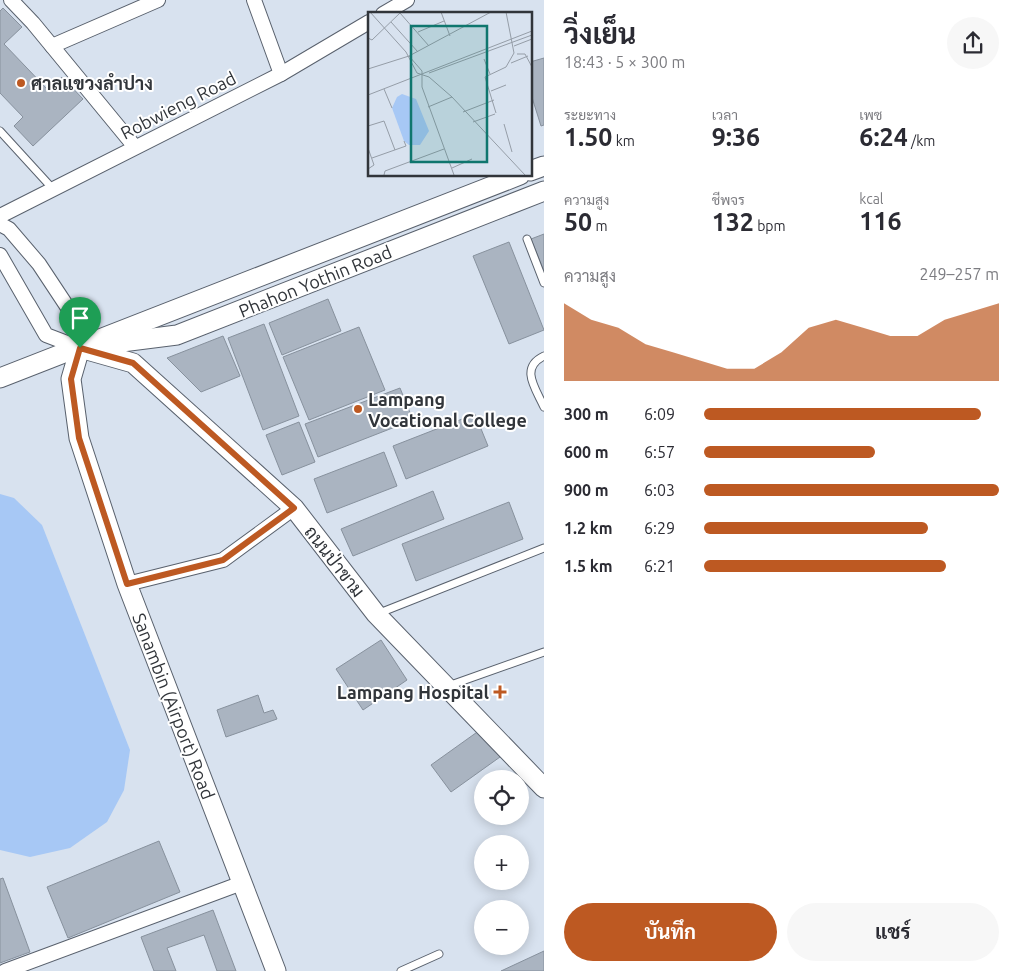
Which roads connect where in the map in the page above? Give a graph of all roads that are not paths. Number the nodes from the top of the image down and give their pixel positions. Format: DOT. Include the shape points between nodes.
graph roads {
  1 [pos="11,0"];
  2 [pos="158,0"];
  3 [pos="254,0"];
  4 [pos="407,0"];
  5 [pos="387,12"];
  6 [pos="368,23"];
  7 [pos="52,46"];
  8 [pos="281,74"];
  9 [pos="0,131"];
  10 [pos="135,147"];
  11 [pos="544,166"];
  12 [pos="532,170"];
  13 [pos="517,176"];
  14 [pos="53,189"];
  15 [pos="480,190"];
  16 [pos="544,191"];
  17 [pos="488,212"];
  18 [pos="0,216"];
  19 [pos="0,224"];
  20 [pos="527,239"];
  21 [pos="0,255"];
  22 [pos="544,283"];
  23 [pos="80,348"];
  24 [pos="544,356"];
  25 [pos="0,378"];
  26 [pos="544,407"];
  27 [pos="294,508"];
  28 [pos="544,548"];
  29 [pos="127,584"];
  30 [pos="376,614"];
  31 [pos="544,652"];
  32 [pos="445,686"];
  33 [pos="544,788"];
  34 [pos="242,884"];
  35 [pos="439,954"];
  36 [pos="5,971"];
  37 [pos="276,971"];
  38 [pos="401,971"];
  1 -- 7 [label="street"];
  2 -- 7 [label="street"];
  3 -- 8 [label="street"];
  4 -- 5 [label="street"];
  6 -- 8 [label="street, Robwieng Road"];
  7 -- 10 [label="street"];
  8 -- 10 [label="street, Robwieng Road"];
  9 -- 14 [label="lane"];
  10 -- 14 [label="street, Robwieng Road"];
  11 -- 12 [label="street"];
  13 -- 15 [label="street, Phahon Yothin Road"];
  14 -- 18 [label="street, Robwieng Road"];
  15 -- 17 [label="street"];
  15 -- 23 [label="street, Phahon Yothin Road"];
  16 -- 17 [label="street, Phahon Yothin Road"];
  17 -- 23 [label="street, Phahon Yothin Road" via="178,335"];
  19 -- 23 [label="street" via="9,229 39,264 80,326"];
  20 -- 22 [label="lane"];
  21 -- 23 [label="street" via="46,335"];
  23 -- 25 [label="street, Phahon Yothin Road"];
  23 -- 27 [label="street, ถนนป่าขาม" via="133,363"];
  23 -- 29 [label="street, Sanambin (Airport) Road" via="71,379 79,438"];
  24 -- 26 [label="lane" via="535,360 531,377"];
  27 -- 29 [label="street" via="223,560"];
  27 -- 30 [label="street, ถนนป่าขาม"];
  28 -- 30 [label="lane"];
  29 -- 34 [label="street, Sanambin (Airport) Road"];
  30 -- 32 [label="street, ถนนป่าขาม"];
  31 -- 32 [label="lane"];
  32 -- 33 [label="street, ถนนป่าขาม"];
  34 -- 36 [label="street"];
  34 -- 37 [label="street, Sanambin (Airport) Road"];
  35 -- 38 [label="lane"];
}
